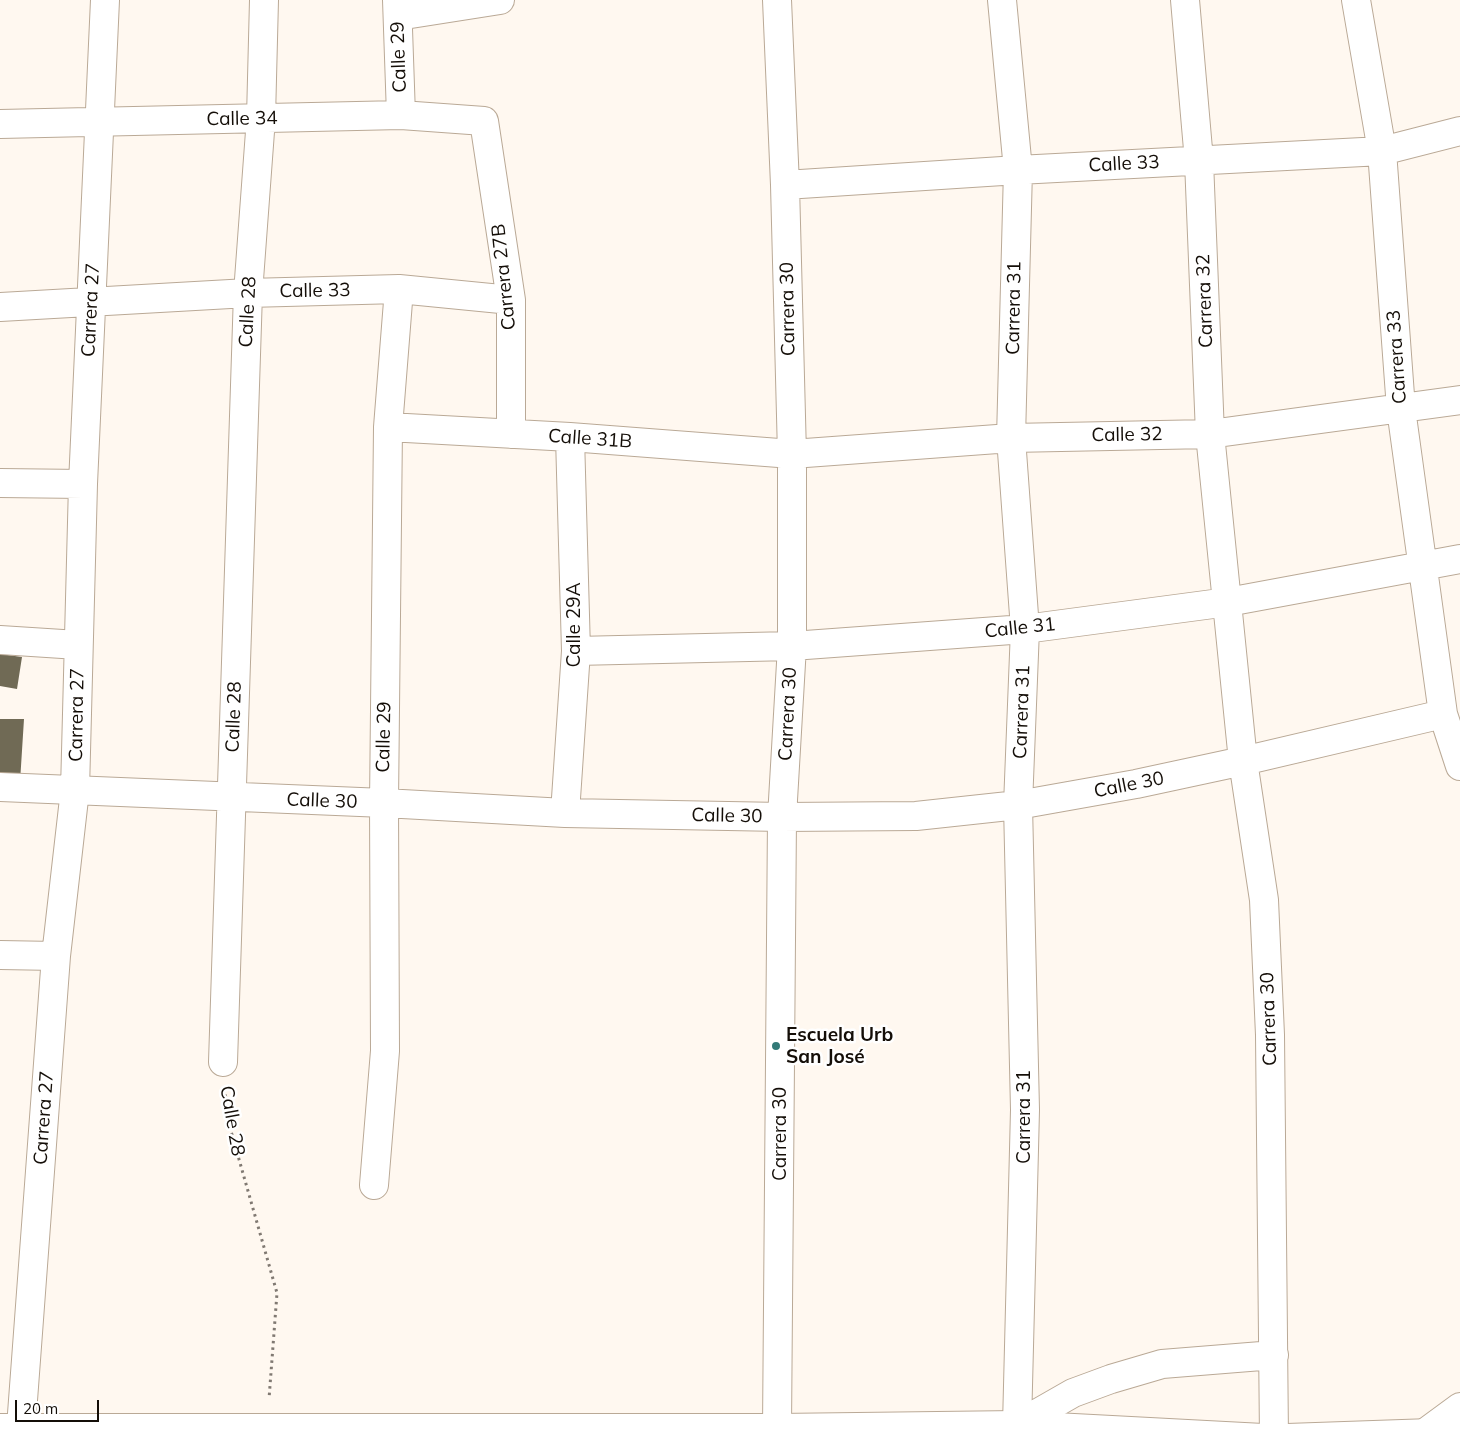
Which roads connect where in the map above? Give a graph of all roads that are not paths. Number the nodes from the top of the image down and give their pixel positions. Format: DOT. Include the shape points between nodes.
graph roads {
  1 [pos="105,0"];
  2 [pos="264,0"];
  3 [pos="500,0"];
  4 [pos="777,0"];
  5 [pos="1002,0"];
  6 [pos="1184,0"];
  7 [pos="1356,0"];
  8 [pos="397,8"];
  9 [pos="401,115"];
  10 [pos="261,118"];
  11 [pos="484,120"];
  12 [pos="100,122"];
  13 [pos="0,124"];
  14 [pos="1460,131"];
  15 [pos="1382,151"];
  16 [pos="1199,161"];
  17 [pos="1018,170"];
  18 [pos="785,184"];
  19 [pos="399,289"];
  20 [pos="248,293"];
  21 [pos="511,300"];
  22 [pos="92,303"];
  23 [pos="0,307"];
  24 [pos="1460,400"];
  25 [pos="1401,409"];
  26 [pos="388,427"];
  27 [pos="511,434"];
  28 [pos="1210,434"];
  29 [pos="570,438"];
  30 [pos="1011,438"];
  31 [pos="792,454"];
  32 [pos="0,483"];
  33 [pos="82,484"];
  34 [pos="1460,559"];
  35 [pos="1423,567"];
  36 [pos="1228,602"];
  37 [pos="1025,629"];
  38 [pos="0,640"];
  39 [pos="78,645"];
  40 [pos="792,646"];
  41 [pos="576,651"];
  42 [pos="1443,714"];
  43 [pos="1243,761"];
  44 [pos="1460,766"];
  45 [pos="0,788"];
  46 [pos="75,790"];
  47 [pos="231,798"];
  48 [pos="384,803"];
  49 [pos="1018,805"];
  50 [pos="566,813"];
  51 [pos="782,817"];
  52 [pos="0,955"];
  53 [pos="56,956"];
  54 [pos="222,1062"];
  55 [pos="374,1185"];
  56 [pos="1274,1356"];
  57 [pos="1460,1408"];
  58 [pos="1017,1425"];
  59 [pos="10,1428"];
  60 [pos="777,1428"];
  61 [pos="1426,1432"];
  62 [pos="1460,1432"];
  63 [pos="1263,1438"];
  64 [pos="1274,1438"];
  65 [pos="1287,1438"];
  1 -- 12 [label="street, Carrera 27"];
  2 -- 10 [label="street, Calle 28"];
  3 -- 8 [label="street"];
  4 -- 18 [label="street, Carrera 30"];
  5 -- 17 [label="street, Carrera 31"];
  6 -- 16 [label="street, Carrera 32"];
  7 -- 15 [label="street, Carrera 33"];
  8 -- 9 [label="street, Calle 29"];
  9 -- 10 [label="street, Calle 34"];
  9 -- 11 [label="street, Calle 34"];
  10 -- 12 [label="street, Calle 34"];
  10 -- 20 [label="street, Calle 28"];
  11 -- 21 [label="street, Carrera 27B"];
  12 -- 13 [label="street, Calle 34"];
  12 -- 22 [label="street, Carrera 27"];
  14 -- 15 [label="street, Calle 33"];
  15 -- 16 [label="street, Calle 33"];
  15 -- 25 [label="street, Carrera 33"];
  16 -- 17 [label="street, Calle 33"];
  16 -- 28 [label="street, Carrera 32"];
  17 -- 18 [label="street, Calle 33"];
  17 -- 30 [label="street, Carrera 31"];
  18 -- 31 [label="street, Carrera 30"];
  19 -- 20 [label="street, Calle 33"];
  19 -- 21 [label="street, Calle 33"];
  19 -- 26 [label="street, Calle 29"];
  20 -- 22 [label="street, Calle 33"];
  20 -- 47 [label="street, Calle 28"];
  21 -- 27 [label="street, Carrera 27B"];
  22 -- 23 [label="street, Calle 33"];
  22 -- 33 [label="street, Carrera 27"];
  24 -- 25 [label="street, Calle 32"];
  25 -- 28 [label="street, Calle 32"];
  25 -- 35 [label="street, Carrera 33"];
  26 -- 27 [label="street, Calle 31B"];
  26 -- 48 [label="street, Calle 29"];
  27 -- 29 [label="street, Calle 31B"];
  28 -- 30 [label="street, Calle 32"];
  28 -- 36 [label="street, Carrera 32"];
  29 -- 31 [label="street, Calle 31B"];
  29 -- 41 [label="street, Calle 29A"];
  30 -- 31 [label="street, Calle 32"];
  30 -- 37 [label="street, Carrera 31"];
  31 -- 40 [label="street, Carrera 30"];
  32 -- 33 [label="street"];
  33 -- 39 [label="street, Carrera 27"];
  34 -- 35 [label="street, Calle 31"];
  35 -- 36 [label="street, Calle 31"];
  35 -- 42 [label="street, Carrera 33"];
  36 -- 37 [label="street, Calle 31"];
  36 -- 43 [label="street, Carrera 30"];
  37 -- 40 [label="street, Calle 31"];
  37 -- 49 [label="street, Carrera 31"];
  38 -- 39 [label="street"];
  39 -- 46 [label="street, Carrera 27"];
  40 -- 41 [label="street, Calle 31"];
  40 -- 51 [label="street, Carrera 30"];
  41 -- 50 [label="street, Calle 29A"];
  42 -- 43 [label="street, Calle 30"];
  42 -- 44 [label="street"];
  43 -- 49 [label="street, Calle 30"];
  43 -- 56 [label="street, Carrera 30" via="1264,900 1270,1035"];
  45 -- 46 [label="street, Calle 30"];
  46 -- 47 [label="street, Calle 30"];
  46 -- 53 [label="street, Carrera 27"];
  47 -- 48 [label="street, Calle 30"];
  47 -- 54 [label="street, Calle 28"];
  48 -- 50 [label="street, Calle 30"];
  48 -- 55 [label="street, Calle 29" via="385,1051"];
  49 -- 51 [label="street, Calle 30" via="916,816"];
  49 -- 58 [label="street, Carrera 31" via="1025,1110"];
  50 -- 51 [label="street, Calle 30"];
  51 -- 60 [label="street, Carrera 30"];
  52 -- 53 [label="street"];
  53 -- 59 [label="street, Carrera 27"];
  56 -- 58 [label="street" via="1162,1364 1073,1393"];
  56 -- 64 [label="street, Carrera 30"];
  57 -- 61 [label="street"];
  58 -- 60 [label="street"];
  58 -- 63 [label="street"];
  59 -- 60 [label="street"];
  61 -- 62 [label="street"];
  61 -- 65 [label="street"];
}
